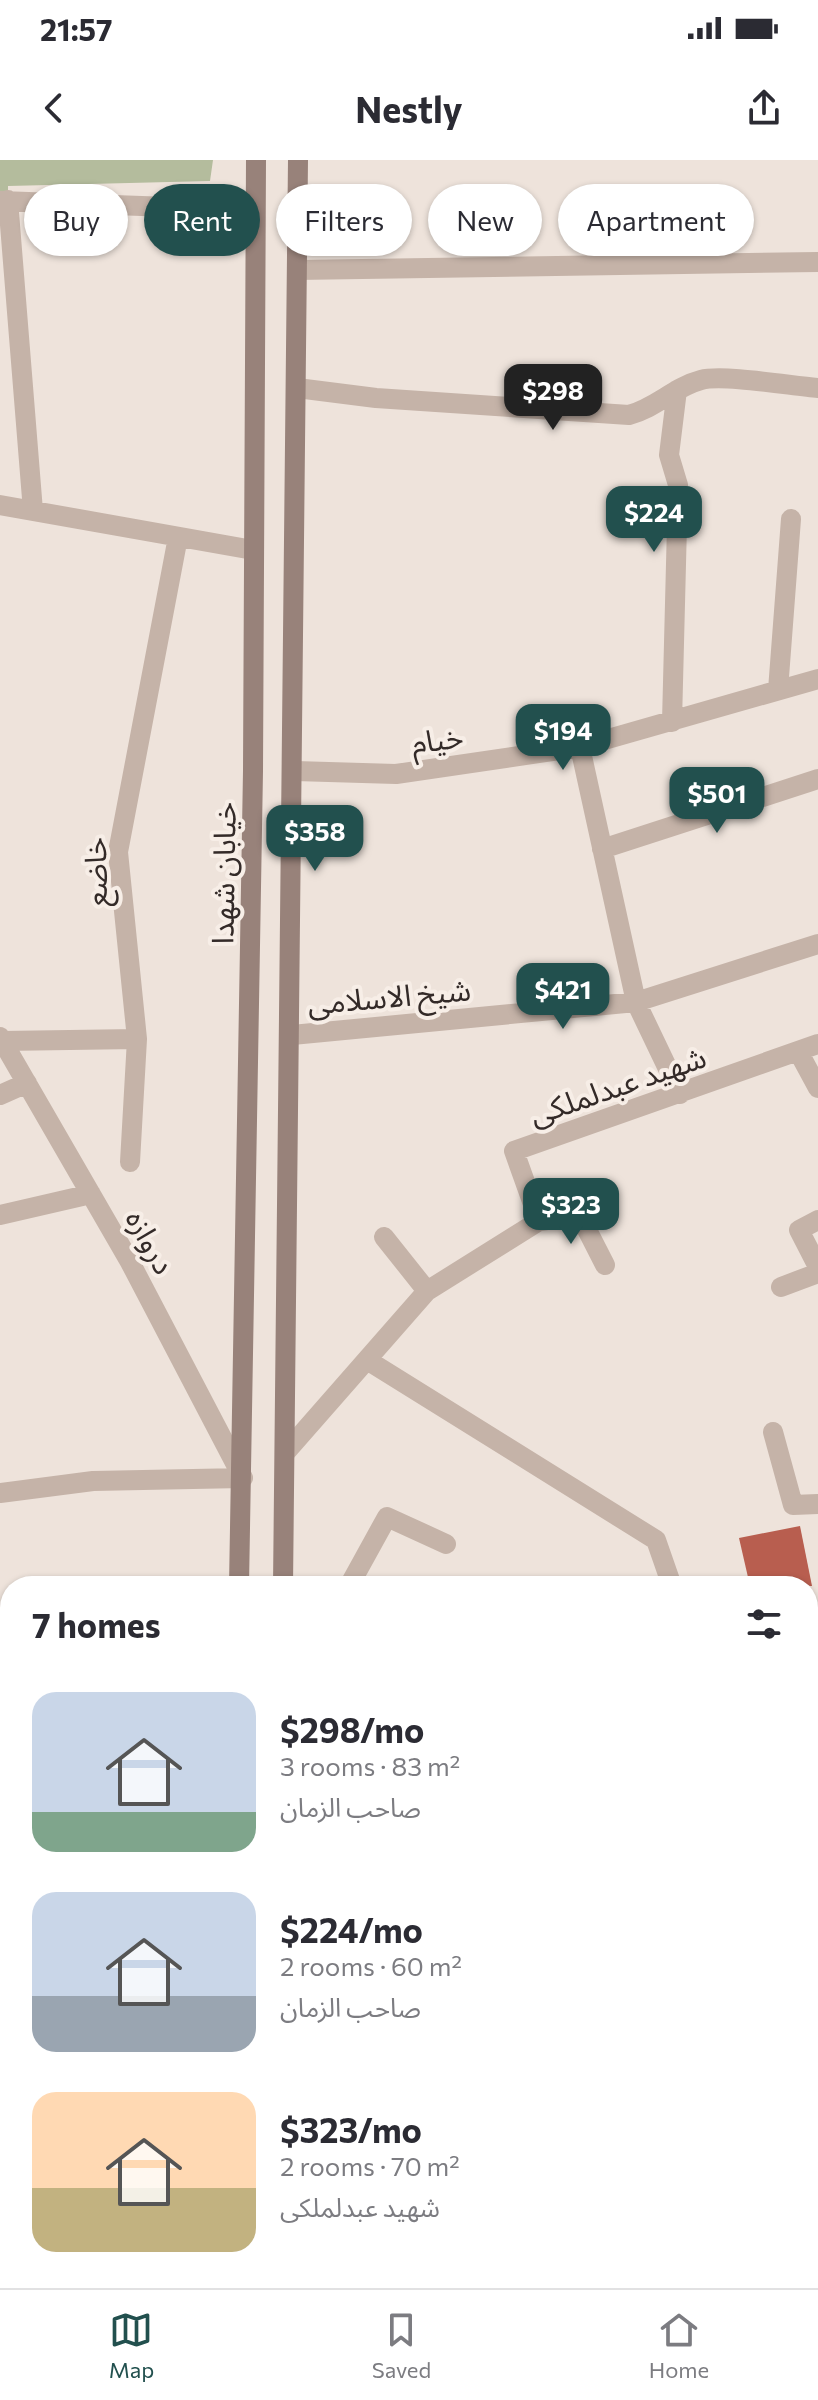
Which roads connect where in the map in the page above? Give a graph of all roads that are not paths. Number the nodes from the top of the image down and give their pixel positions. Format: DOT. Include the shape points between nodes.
graph roads {
  1 [pos="256,160"];
  2 [pos="298,160"];
  3 [pos="256,184"];
  4 [pos="4,200"];
  5 [pos="144,206"];
  6 [pos="255,256"];
  7 [pos="814,262"];
  8 [pos="297,270"];
  9 [pos="6,287"];
  10 [pos="297,388"];
  11 [pos="812,388"];
  12 [pos="677,390"];
  13 [pos="0,505"];
  14 [pos="33,511"];
  15 [pos="791,519"];
  16 [pos="178,537"];
  17 [pos="253,550"];
  18 [pos="818,679"];
  19 [pos="778,690"];
  20 [pos="672,722"];
  21 [pos="580,747"];
  22 [pos="295,771"];
  23 [pos="818,779"];
  24 [pos="602,849"];
  25 [pos="818,944"];
  26 [pos="636,1002"];
  27 [pos="292,1035"];
  28 [pos="1,1039"];
  29 [pos="137,1039"];
  30 [pos="818,1044"];
  31 [pos="798,1051"];
  32 [pos="27,1083"];
  33 [pos="818,1088"];
  34 [pos="680,1094"];
  35 [pos="0,1095"];
  36 [pos="130,1162"];
  37 [pos="91,1194"];
  38 [pos="0,1215"];
  39 [pos="818,1220"];
  40 [pos="539,1221"];
  41 [pos="384,1237"];
  42 [pos="605,1265"];
  43 [pos="818,1267"];
  44 [pos="818,1273"];
  45 [pos="781,1287"];
  46 [pos="427,1291"];
  47 [pos="367,1360"];
  48 [pos="773,1432"];
  49 [pos="285,1453"];
  50 [pos="243,1478"];
  51 [pos="0,1493"];
  52 [pos="818,1504"];
  53 [pos="446,1544"];
  54 [pos="239,1576"];
  55 [pos="283,1576"];
  56 [pos="355,1576"];
  57 [pos="669,1576"];
  1 -- 3 [label="main road, خیابان شهدا"];
  2 -- 8 [label="main road"];
  4 -- 5 [label="street"];
  4 -- 9 [label="street"];
  6 -- 17 [label="main road, خیابان شهدا"];
  7 -- 8 [label="street"];
  8 -- 10 [label="main road"];
  9 -- 14 [label="street"];
  10 -- 12 [label="street" via="629,415 646,411"];
  10 -- 22 [label="main road"];
  11 -- 12 [label="street" via="704,379"];
  12 -- 20 [label="street" via="669,455 678,485"];
  13 -- 14 [label="street"];
  14 -- 16 [label="street"];
  15 -- 19 [label="street"];
  16 -- 17 [label="street"];
  16 -- 29 [label="street, خاضع" via="118,852"];
  17 -- 50 [label="main road, خیابان شهدا"];
  18 -- 19 [label="street, خیام"];
  19 -- 20 [label="street, خیام"];
  20 -- 21 [label="street, خیام"];
  21 -- 22 [label="street, خیام" via="396,774"];
  21 -- 24 [label="street"];
  22 -- 27 [label="main road"];
  23 -- 24 [label="street"];
  24 -- 26 [label="street"];
  25 -- 26 [label="street, شیخ الاسلامی"];
  26 -- 27 [label="street, شیخ الاسلامی"];
  26 -- 34 [label="street"];
  27 -- 49 [label="main road"];
  28 -- 29 [label="street"];
  28 -- 32 [label="street, دروازه"];
  29 -- 36 [label="street, خاضع"];
  30 -- 31 [label="street, شهید عبدلملکی"];
  31 -- 33 [label="street"];
  31 -- 34 [label="street, شهید عبدلملکی"];
  32 -- 35 [label="street"];
  32 -- 37 [label="street, دروازه"];
  34 -- 40 [label="street, شهید عبدلملکی" via="514,1151"];
  37 -- 38 [label="street"];
  37 -- 50 [label="street, دروازه"];
  39 -- 43 [label="street" via="799,1230"];
  40 -- 42 [label="street" via="580,1216"];
  40 -- 46 [label="street"];
  41 -- 46 [label="street"];
  44 -- 45 [label="street"];
  46 -- 47 [label="street"];
  47 -- 49 [label="street"];
  47 -- 57 [label="street" via="656,1540"];
  48 -- 52 [label="street" via="793,1505"];
  49 -- 55 [label="main road"];
  50 -- 51 [label="street" via="93,1481"];
  50 -- 54 [label="main road, خیابان شهدا"];
  53 -- 56 [label="street" via="387,1517"];
}
